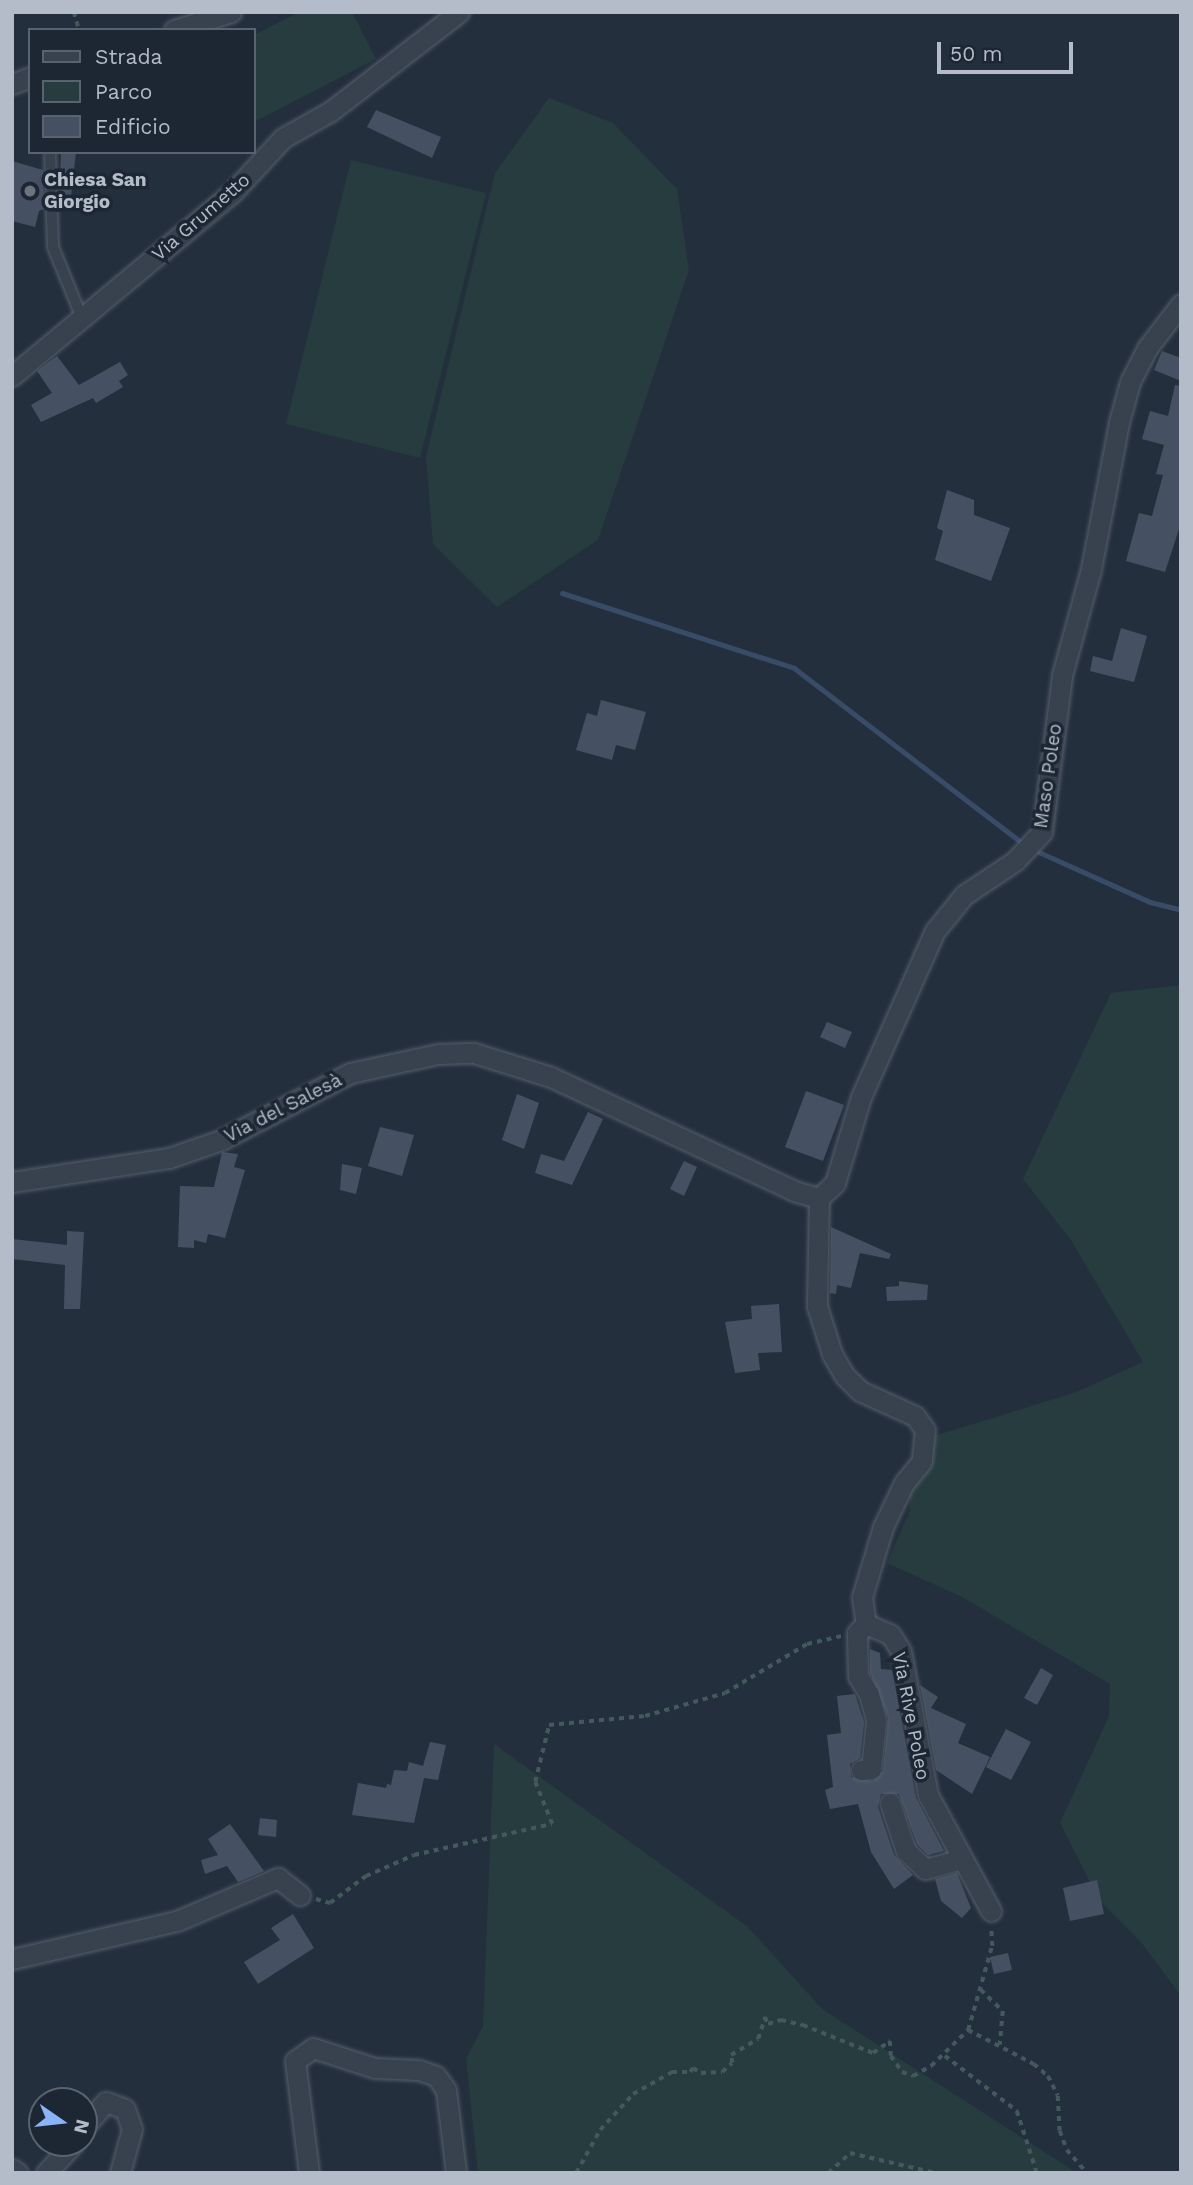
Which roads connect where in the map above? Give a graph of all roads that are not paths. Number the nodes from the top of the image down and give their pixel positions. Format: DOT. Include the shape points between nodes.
graph roads {
  1 [pos="231,12"];
  2 [pos="459,12"];
  3 [pos="180,28"];
  4 [pos="50,154"];
  5 [pos="1181,304"];
  6 [pos="82,318"];
  7 [pos="12,376"];
  8 [pos="12,1182"];
  9 [pos="819,1198"];
  10 [pos="861,1628"];
  11 [pos="861,1770"];
  12 [pos="890,1803"];
  13 [pos="962,1859"];
  14 [pos="300,1895"];
  15 [pos="991,1911"];
  16 [pos="12,1959"];
  17 [pos="98,2111"];
  18 [pos="61,2157"];
  19 [pos="12,2169"];
  20 [pos="18,2173"];
  21 [pos="46,2173"];
  22 [pos="120,2173"];
  23 [pos="309,2173"];
  24 [pos="456,2173"];
  1 -- 3 [label="street"];
  2 -- 6 [label="street, Via Grumetto" via="331,111 283,138 232,192"];
  4 -- 6 [label="lane" via="53,247"];
  5 -- 9 [label="street, Maso Poleo" via="1148,347 1126,395 1105,480 1091,569 1062,675 1042,832 1028,849 964,895 935,931 861,1097 835,1183"];
  6 -- 7 [label="street, Via Grumetto"];
  8 -- 9 [label="street, Via del Salesà" via="169,1158 221,1140 351,1073 438,1054 474,1054 551,1077 794,1191"];
  9 -- 10 [label="street, Via Rive Poleo" via="817,1306 832,1354 860,1391 915,1416 925,1430 922,1461 904,1483 878,1536 862,1597"];
  10 -- 11 [label="street, Via Rive Poleo" via="858,1676 869,1694 876,1721 871,1769"];
  10 -- 13 [label="street, Via Rive Poleo" via="890,1634 901,1651 919,1766 928,1795 956,1839"];
  12 -- 13 [label="street" via="906,1851 925,1869"];
  13 -- 15 [label="street, Via Rive Poleo"];
  14 -- 16 [label="street" via="278,1878 177,1920"];
  17 -- 22 [label="street" via="106,2102 125,2109 132,2129"];
  18 -- 21 [label="street"];
  19 -- 20 [label="street"];
  23 -- 24 [label="street" via="295,2061 313,2048 375,2067 436,2076 446,2090"];
}
